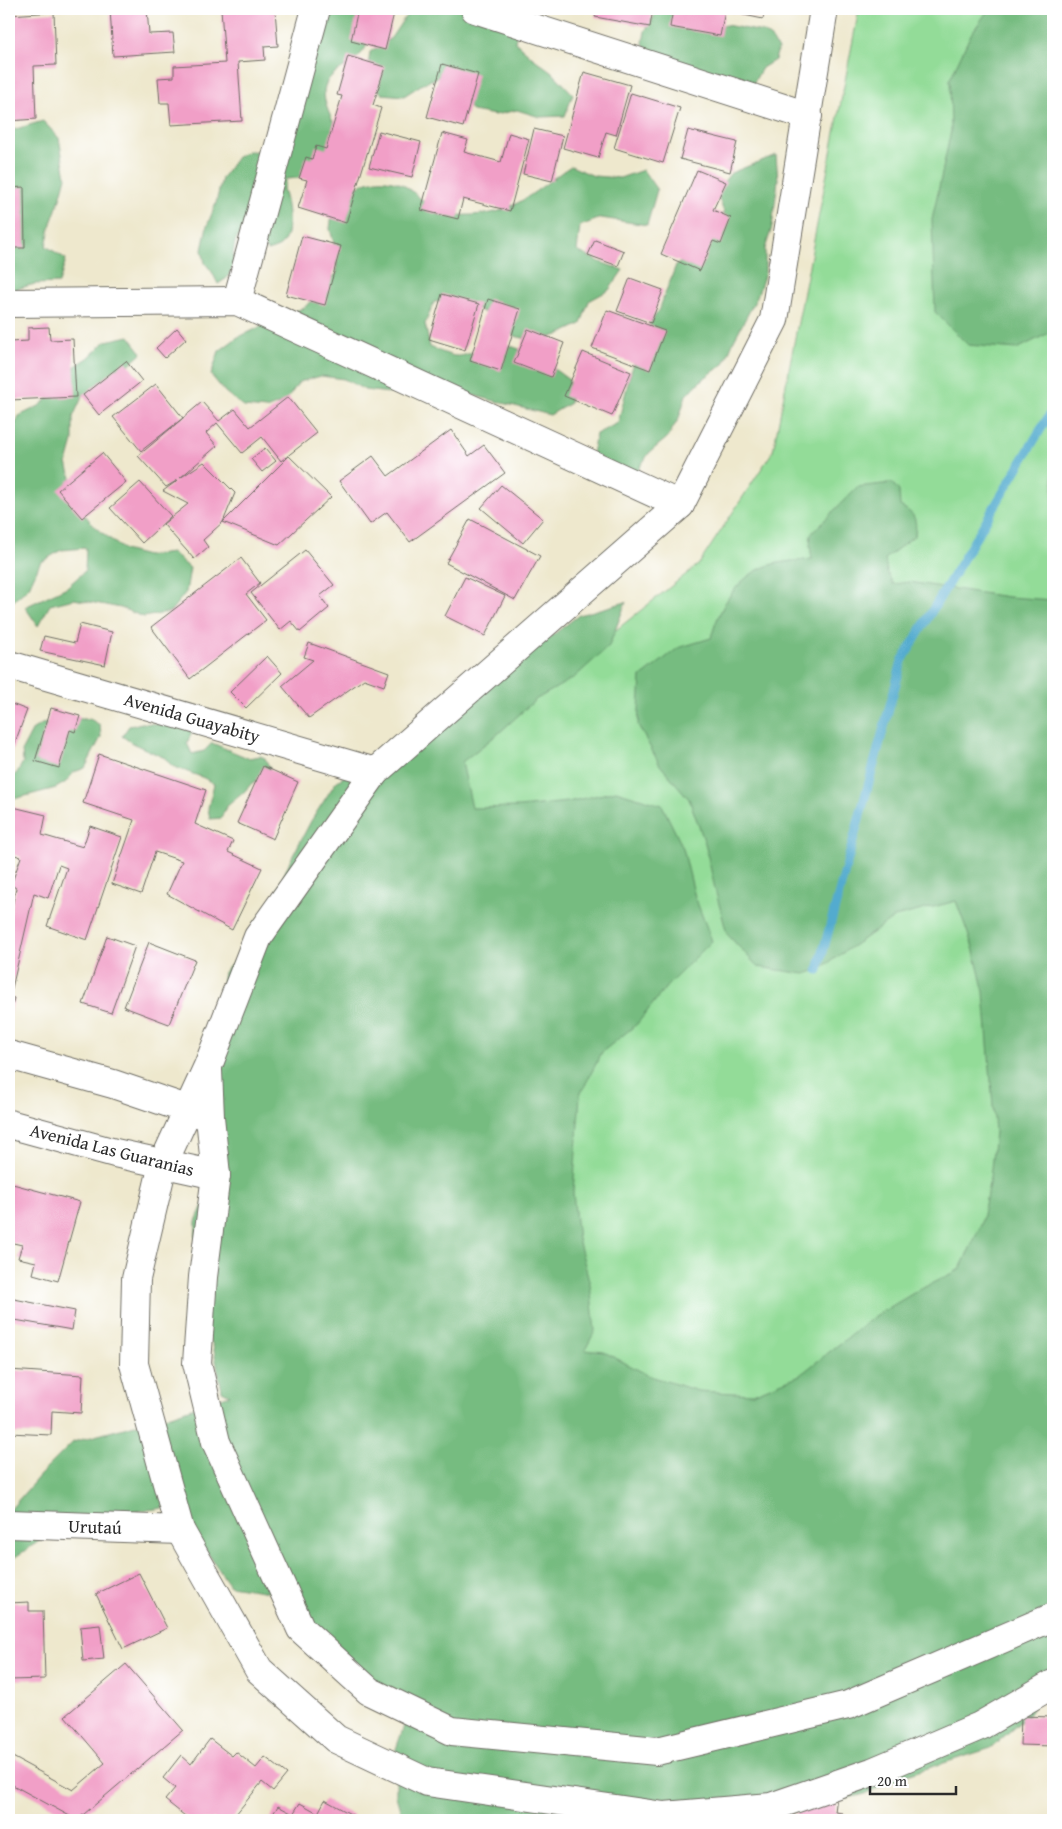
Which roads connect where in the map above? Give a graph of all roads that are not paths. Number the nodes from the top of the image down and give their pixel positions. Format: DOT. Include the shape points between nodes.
graph roads {
  1 [pos="316,9"];
  2 [pos="475,9"];
  3 [pos="824,9"];
  4 [pos="808,116"];
  5 [pos="237,301"];
  6 [pos="9,304"];
  7 [pos="680,504"];
  8 [pos="9,665"];
  9 [pos="375,772"];
  10 [pos="9,1056"];
  11 [pos="199,1113"];
  12 [pos="9,1124"];
  13 [pos="163,1164"];
  14 [pos="216,1175"];
  15 [pos="9,1524"];
  16 [pos="180,1530"];
  17 [pos="1053,1617"];
  18 [pos="1053,1684"];
  19 [pos="663,1818"];
  1 -- 5 [label="street"];
  2 -- 4 [label="street"];
  3 -- 4 [label="street"];
  4 -- 7 [label="street" via="774,320"];
  5 -- 6 [label="street"];
  5 -- 7 [label="street"];
  7 -- 9 [label="street"];
  8 -- 9 [label="street, Avenida Guayabity"];
  9 -- 11 [label="street" via="258,937 208,1066"];
  10 -- 11 [label="street" via="113,1084"];
  11 -- 13 [label="street"];
  11 -- 14 [label="street"];
  12 -- 13 [label="street, Avenida Las Guaranias"];
  13 -- 14 [label="street, Avenida Las Guaranias"];
  13 -- 16 [label="street" via="136,1279 134,1364"];
  14 -- 17 [label="street" via="203,1277 198,1363 216,1442 300,1629 369,1691 452,1730 657,1751 848,1705"];
  15 -- 16 [label="street, Urutaú"];
  16 -- 19 [label="street" via="259,1670 336,1739 427,1782"];
  18 -- 19 [label="street" via="980,1726 872,1772 771,1807"];
}
